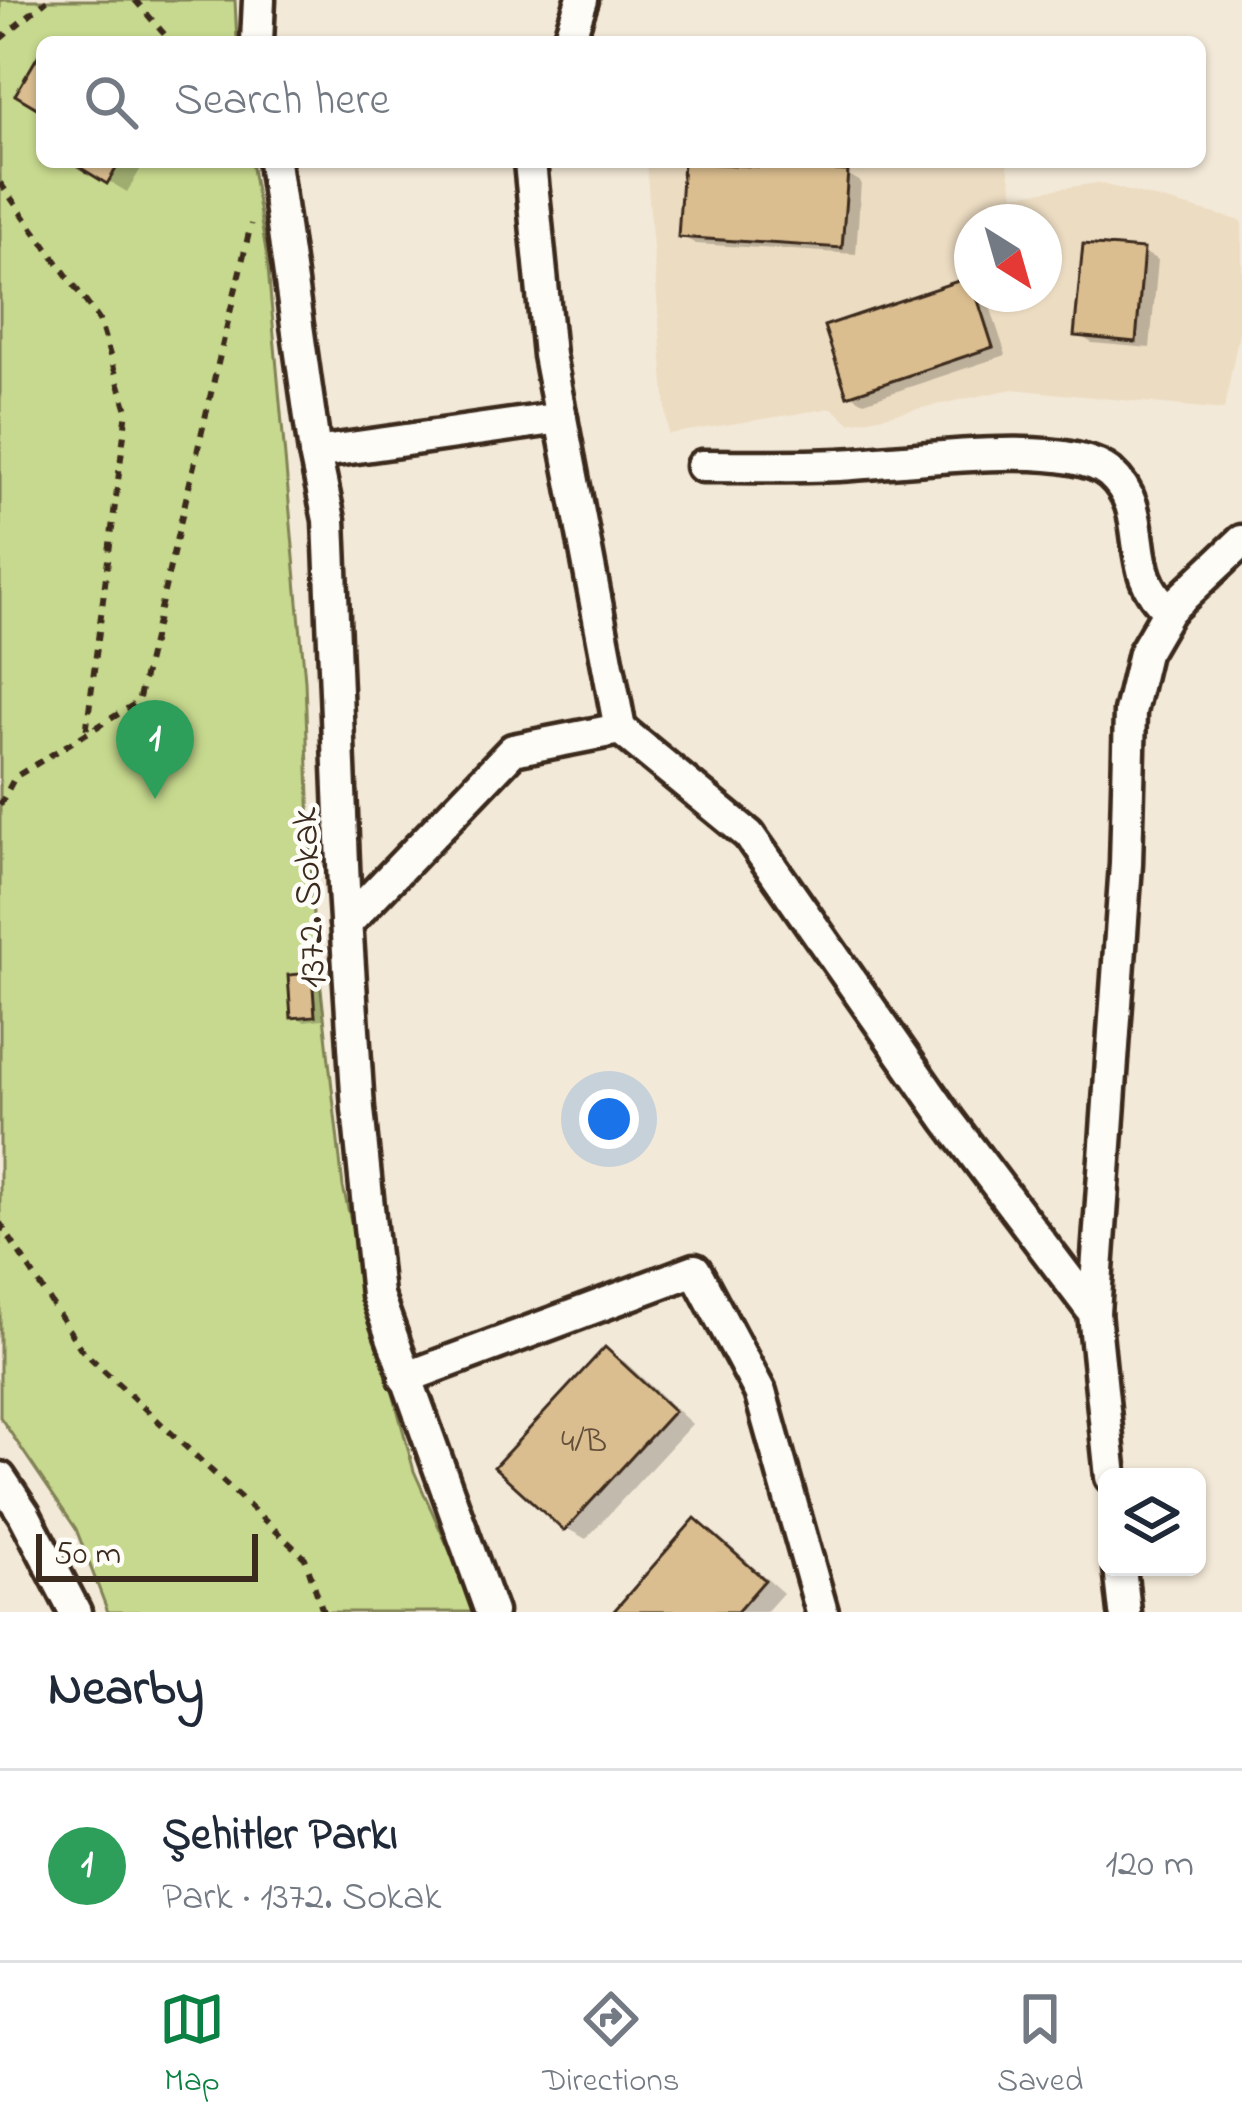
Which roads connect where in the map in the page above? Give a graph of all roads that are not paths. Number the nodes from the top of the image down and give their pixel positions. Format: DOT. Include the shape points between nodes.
graph roads {
  1 [pos="259,0"];
  2 [pos="582,0"];
  3 [pos="257,36"];
  4 [pos="570,36"];
  5 [pos="275,168"];
  6 [pos="531,168"];
  7 [pos="561,418"];
  8 [pos="315,453"];
  9 [pos="702,466"];
  10 [pos="1242,541"];
  11 [pos="1169,610"];
  12 [pos="620,729"];
  13 [pos="346,924"];
  14 [pos="1094,1313"];
  15 [pos="405,1378"];
  16 [pos="1110,1468"];
  17 [pos="0,1478"];
  18 [pos="1121,1576"];
  19 [pos="75,1612"];
  20 [pos="491,1612"];
  21 [pos="823,1612"];
  22 [pos="1125,1612"];
  1 -- 3 [label="street"];
  2 -- 4 [label="street"];
  5 -- 8 [label="street, 1372. Sokak"];
  6 -- 7 [label="street"];
  7 -- 8 [label="street"];
  7 -- 12 [label="street"];
  8 -- 13 [label="street, 1372. Sokak" via="329,520"];
  9 -- 11 [label="street" via="1003,454 1097,464 1126,492 1143,579"];
  10 -- 11 [label="street"];
  11 -- 14 [label="street" via="1144,653 1130,712"];
  12 -- 13 [label="street" via="513,750"];
  12 -- 14 [label="street" via="749,836"];
  13 -- 15 [label="street, 1372. Sokak" via="377,1295"];
  14 -- 16 [label="street"];
  15 -- 20 [label="street, 1372. Sokak"];
  15 -- 21 [label="street" via="695,1270 760,1392"];
  17 -- 19 [label="street"];
  18 -- 22 [label="street"];
}
